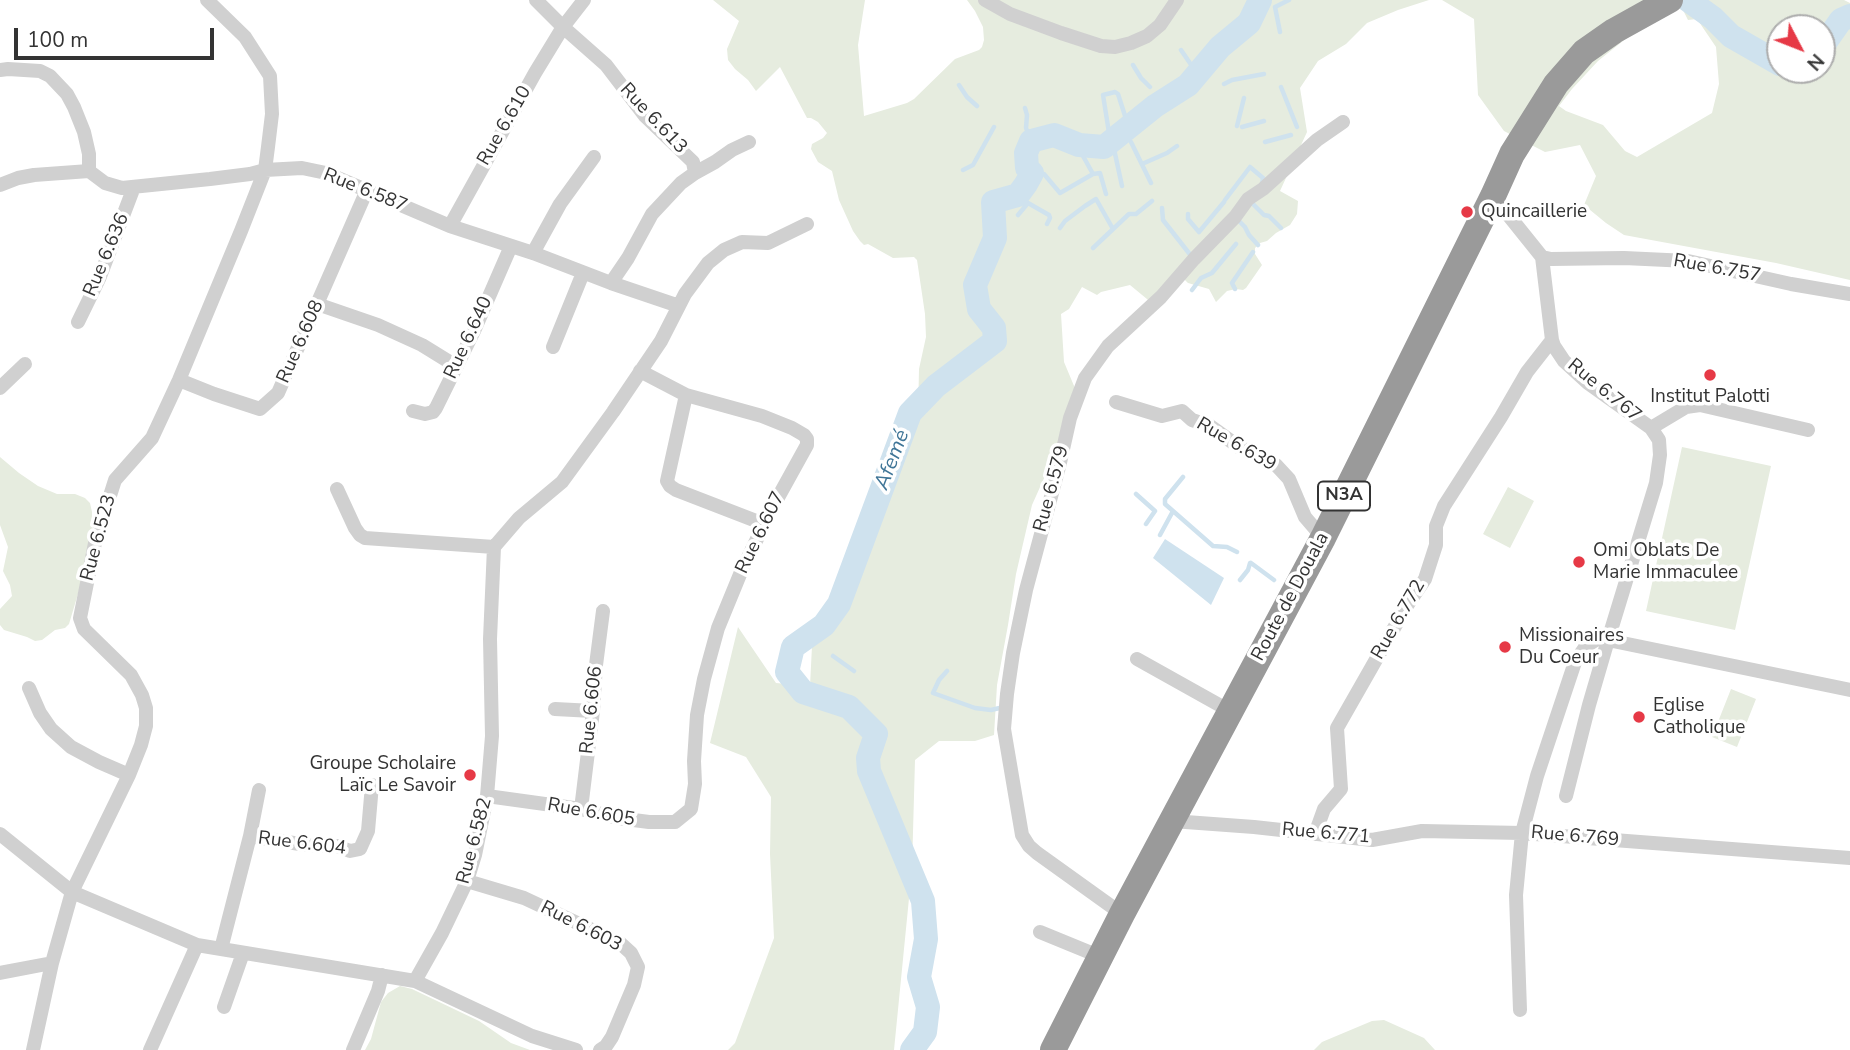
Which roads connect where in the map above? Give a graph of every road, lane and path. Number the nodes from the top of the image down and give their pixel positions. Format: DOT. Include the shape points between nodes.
graph roads {
  1 [pos="207,0"];
  2 [pos="536,0"];
  3 [pos="584,0"];
  4 [pos="985,0"];
  5 [pos="1177,0"];
  6 [pos="1670,0"];
  7 [pos="563,27"];
  8 [pos="0,70"];
  9 [pos="1343,122"];
  10 [pos="749,142"];
  11 [pos="594,158"];
  12 [pos="264,170"];
  13 [pos="89,171"];
  14 [pos="695,173"];
  15 [pos="0,186"];
  16 [pos="135,187"];
  17 [pos="367,190"];
  18 [pos="1493,196"];
  19 [pos="807,224"];
  20 [pos="450,226"];
  21 [pos="511,246"];
  22 [pos="533,253"];
  23 [pos="1542,257"];
  24 [pos="583,273"];
  25 [pos="611,283"];
  26 [pos="1850,294"];
  27 [pos="317,304"];
  28 [pos="679,306"];
  29 [pos="78,322"];
  30 [pos="1552,340"];
  31 [pos="553,347"];
  32 [pos="25,364"];
  33 [pos="456,366"];
  34 [pos="640,371"];
  35 [pos="179,380"];
  36 [pos="0,388"];
  37 [pos="686,395"];
  38 [pos="1116,402"];
  39 [pos="413,411"];
  40 [pos="1650,428"];
  41 [pos="1808,430"];
  42 [pos="337,489"];
  43 [pos="764,524"];
  44 [pos="1323,538"];
  45 [pos="494,547"];
  46 [pos="603,611"];
  47 [pos="1608,640"];
  48 [pos="1137,659"];
  49 [pos="29,688"];
  50 [pos="1850,690"];
  51 [pos="555,709"];
  52 [pos="593,711"];
  53 [pos="1230,711"];
  54 [pos="129,775"];
  55 [pos="372,785"];
  56 [pos="259,790"];
  57 [pos="487,796"];
  58 [pos="1566,796"];
  59 [pos="581,809"];
  60 [pos="691,809"];
  61 [pos="1172,821"];
  62 [pos="1521,833"];
  63 [pos="1315,834"];
  64 [pos="250,836"];
  65 [pos="2,840"];
  66 [pos="1850,858"];
  67 [pos="467,881"];
  68 [pos="72,892"];
  69 [pos="1122,914"];
  70 [pos="1040,932"];
  71 [pos="197,944"];
  72 [pos="221,950"];
  73 [pos="243,953"];
  74 [pos="1101,957"];
  75 [pos="52,963"];
  76 [pos="0,973"];
  77 [pos="382,975"];
  78 [pos="415,981"];
  79 [pos="224,1007"];
  80 [pos="1520,1010"];
  81 [pos="33,1050"];
  82 [pos="150,1050"];
  83 [pos="353,1050"];
  84 [pos="576,1050"];
  85 [pos="600,1050"];
  86 [pos="1053,1050"];
  1 -- 12 [label="street, Rue 6.523" via="245,37 270,76 272,114"];
  2 -- 7 [label="street, Rue 6.613"];
  3 -- 7 [label="street, Rue 6.610"];
  4 -- 5 [label="street" via="1061,33 1115,47 1147,36"];
  6 -- 18 [label="highway, Route de Douala / N3A" via="1584,52 1549,95 1512,154"];
  7 -- 14 [label="street, Rue 6.613" via="606,65 645,116 693,162"];
  7 -- 20 [label="street, Rue 6.610"];
  8 -- 13 [label="street" via="40,71 66,94 84,132"];
  9 -- 69 [label="street, Rue 6.579" via="1248,199 1161,297 1108,346 1085,378 1070,418 1026,590 1004,729 1022,835 1029,846"];
  10 -- 14 [label="street"];
  11 -- 22 [label="street" via="560,204"];
  12 -- 16 [label="street, Rue 6.587"];
  12 -- 17 [label="street, Rue 6.587" via="326,173"];
  12 -- 35 [label="street, Rue 6.523"];
  13 -- 15 [label="street" via="33,175"];
  13 -- 16 [label="street, Rue 6.587" via="105,183"];
  14 -- 25 [label="street, Rue 6.613" via="652,214"];
  16 -- 29 [label="street, Rue 6.636"];
  17 -- 20 [label="street, Rue 6.587"];
  17 -- 27 [label="street, Rue 6.608"];
  18 -- 23 [label="street"];
  18 -- 44 [label="highway, Route de Douala / N3A"];
  19 -- 28 [label="street" via="768,243 742,242 724,250 708,263"];
  20 -- 21 [label="street, Rue 6.587"];
  21 -- 22 [label="street, Rue 6.587"];
  21 -- 33 [label="street, Rue 6.640"];
  22 -- 24 [label="street, Rue 6.587"];
  23 -- 26 [label="street, Rue 6.757" via="1688,261"];
  23 -- 30 [label="street, Rue 6.767"];
  24 -- 25 [label="street, Rue 6.587"];
  24 -- 31 [label="street"];
  25 -- 28 [label="street, Rue 6.587"];
  27 -- 33 [label="street" via="378,325"];
  27 -- 35 [label="street, Rue 6.608" via="278,393 260,409"];
  28 -- 34 [label="street"];
  30 -- 40 [label="street, Rue 6.767" via="1564,361 1588,383"];
  30 -- 63 [label="street, Rue 6.772" via="1527,372 1444,506 1425,579 1337,728 1341,789 1324,809"];
  32 -- 36 [label="street"];
  33 -- 39 [label="street, Rue 6.640" via="433,412"];
  34 -- 37 [label="street, Rue 6.607"];
  34 -- 45 [label="street" via="562,482 519,518"];
  35 -- 54 [label="street, Rue 6.523" via="152,438 115,480 95,543 80,618 98,645 131,675 142,695 146,726"];
  37 -- 43 [label="street" via="667,481 670,486"];
  37 -- 43 [label="street, Rue 6.607" via="762,416 807,439"];
  38 -- 44 [label="street, Rue 6.639" via="1162,415 1182,411 1276,465"];
  40 -- 41 [label="street" via="1686,407 1700,405"];
  40 -- 47 [label="street, Rue 6.767" via="1659,440 1661,455 1656,483"];
  42 -- 45 [label="street" via="355,528 365,538"];
  43 -- 60 [label="street, Rue 6.607" via="718,628 704,679"];
  44 -- 53 [label="highway, Route de Douala / N3A"];
  45 -- 57 [label="street, Rue 6.582"];
  46 -- 52 [label="street, Rue 6.606"];
  47 -- 50 [label="street"];
  47 -- 58 [label="street, Rue 6.767"];
  47 -- 62 [label="street, Rue 6.769" via="1597,639 1586,646 1575,662"];
  48 -- 53 [label="street"];
  49 -- 54 [label="street" via="51,729 71,747"];
  51 -- 52 [label="street"];
  52 -- 59 [label="street, Rue 6.606"];
  53 -- 61 [label="highway, Route de Douala / N3A"];
  54 -- 68 [label="street, Rue 6.523"];
  55 -- 64 [label="street, Rue 6.604" via="368,831 360,849"];
  56 -- 64 [label="street"];
  57 -- 59 [label="street, Rue 6.605"];
  57 -- 67 [label="street, Rue 6.582"];
  59 -- 60 [label="street, Rue 6.605" via="661,823 675,822"];
  61 -- 63 [label="street, Rue 6.771"];
  61 -- 69 [label="highway, Route de Douala / N3A"];
  62 -- 63 [label="street, Rue 6.771" via="1422,831 1372,839"];
  62 -- 66 [label="street, Rue 6.769"];
  62 -- 80 [label="street" via="1516,895"];
  64 -- 72 [label="street, Rue 6.604"];
  65 -- 68 [label="street"];
  67 -- 78 [label="street, Rue 6.582"];
  67 -- 85 [label="street, Rue 6.603" via="524,898 620,943 631,953 638,967 635,985 612,1037"];
  68 -- 71 [label="street"];
  68 -- 75 [label="street, Rue 6.523"];
  69 -- 74 [label="highway, Route de Douala / N3A"];
  70 -- 74 [label="street"];
  71 -- 72 [label="street"];
  71 -- 82 [label="street"];
  72 -- 73 [label="street"];
  73 -- 77 [label="street"];
  73 -- 79 [label="street"];
  74 -- 86 [label="highway, Route de Douala / N3A"];
  75 -- 76 [label="street"];
  75 -- 81 [label="street, Rue 6.523"];
  77 -- 78 [label="street"];
  77 -- 83 [label="street"];
  78 -- 84 [label="street" via="532,1036"];
}
